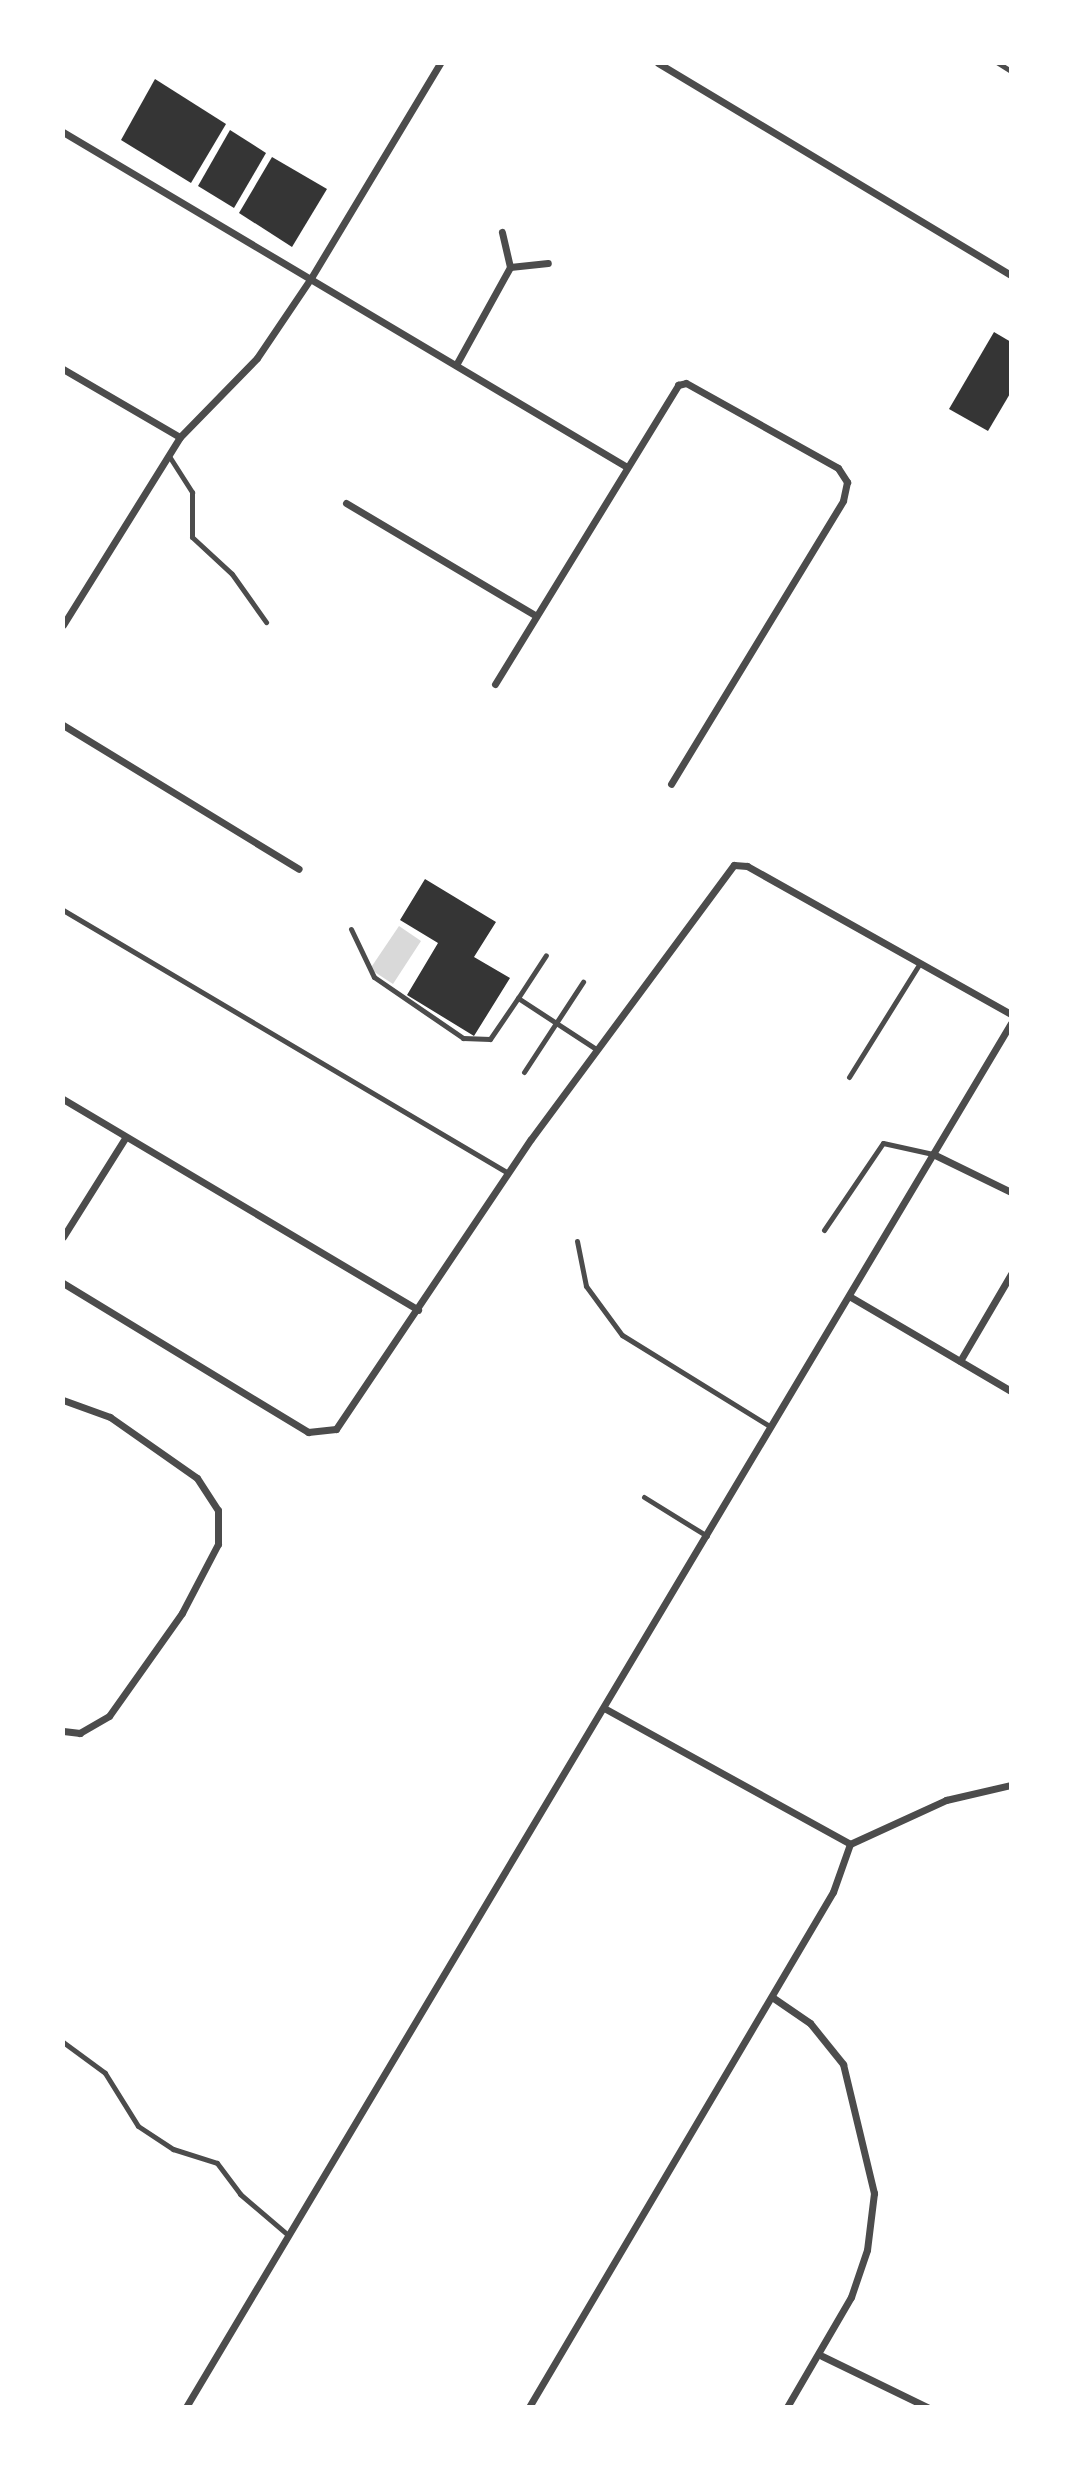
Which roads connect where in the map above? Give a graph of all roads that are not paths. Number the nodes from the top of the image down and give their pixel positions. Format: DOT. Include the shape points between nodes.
graph roads {
  1 [pos="440,63"];
  2 [pos="658,63"];
  3 [pos="998,63"];
  4 [pos="1011,71"];
  5 [pos="63,132"];
  6 [pos="502,232"];
  7 [pos="548,263"];
  8 [pos="510,267"];
  9 [pos="1011,275"];
  10 [pos="311,278"];
  11 [pos="456,365"];
  12 [pos="63,369"];
  13 [pos="180,437"];
  14 [pos="169,456"];
  15 [pos="625,466"];
  16 [pos="346,503"];
  17 [pos="536,616"];
  18 [pos="266,622"];
  19 [pos="63,625"];
  20 [pos="495,684"];
  21 [pos="63,725"];
  22 [pos="671,784"];
  23 [pos="299,869"];
  24 [pos="63,910"];
  25 [pos="351,929"];
  26 [pos="546,955"];
  27 [pos="920,963"];
  28 [pos="583,982"];
  29 [pos="518,998"];
  30 [pos="1011,1014"];
  31 [pos="556,1022"];
  32 [pos="1011,1023"];
  33 [pos="596,1049"];
  34 [pos="524,1072"];
  35 [pos="849,1077"];
  36 [pos="63,1099"];
  37 [pos="125,1138"];
  38 [pos="933,1154"];
  39 [pos="508,1173"];
  40 [pos="1011,1192"];
  41 [pos="824,1230"];
  42 [pos="63,1237"];
  43 [pos="578,1241"];
  44 [pos="1011,1274"];
  45 [pos="63,1283"];
  46 [pos="849,1296"];
  47 [pos="418,1310"];
  48 [pos="960,1362"];
  49 [pos="1011,1391"];
  50 [pos="63,1400"];
  51 [pos="771,1427"];
  52 [pos="644,1497"];
  53 [pos="707,1536"];
  54 [pos="604,1708"];
  55 [pos="63,1731"];
  56 [pos="1011,1785"];
  57 [pos="850,1844"];
  58 [pos="772,1997"];
  59 [pos="63,2042"];
  60 [pos="288,2235"];
  61 [pos="822,2356"];
  62 [pos="186,2407"];
  63 [pos="529,2407"];
  64 [pos="787,2407"];
  65 [pos="927,2407"];
  1 -- 10 [label="street"];
  2 -- 9 [label="street"];
  3 -- 4 [label="lane"];
  5 -- 10 [label="street"];
  6 -- 8 [label="street"];
  7 -- 8 [label="street"];
  8 -- 11 [label="street"];
  10 -- 11 [label="street"];
  10 -- 13 [label="street" via="257,358"];
  11 -- 15 [label="street"];
  12 -- 13 [label="street"];
  13 -- 14 [label="street"];
  14 -- 18 [label="lane" via="192,492 192,537 232,574"];
  14 -- 19 [label="street"];
  15 -- 17 [label="street"];
  15 -- 22 [label="street" via="678,385 686,383 838,468 847,482 843,501"];
  16 -- 17 [label="street"];
  17 -- 20 [label="street"];
  21 -- 23 [label="street"];
  24 -- 39 [label="lane"];
  25 -- 29 [label="lane" via="374,977 463,1038 490,1039"];
  26 -- 29 [label="lane"];
  27 -- 30 [label="street"];
  27 -- 33 [label="street" via="747,866 734,866"];
  27 -- 35 [label="lane"];
  28 -- 31 [label="lane"];
  29 -- 31 [label="lane"];
  31 -- 33 [label="lane"];
  31 -- 34 [label="lane"];
  32 -- 38 [label="street"];
  33 -- 39 [label="street"];
  36 -- 37 [label="street"];
  37 -- 42 [label="street"];
  37 -- 47 [label="street"];
  38 -- 40 [label="street"];
  38 -- 41 [label="lane" via="883,1143"];
  38 -- 46 [label="street"];
  39 -- 47 [label="street"];
  43 -- 51 [label="lane" via="586,1286 622,1335"];
  44 -- 48 [label="street"];
  45 -- 47 [label="street" via="322,1435 336,1429"];
  46 -- 48 [label="street"];
  46 -- 51 [label="street"];
  48 -- 49 [label="street"];
  50 -- 55 [label="street" via="110,1417 197,1478 218,1510 218,1544 182,1613 109,1716 80,1732"];
  51 -- 53 [label="street"];
  52 -- 53 [label="lane"];
  53 -- 54 [label="street"];
  54 -- 57 [label="street"];
  54 -- 60 [label="street"];
  56 -- 57 [label="street" via="946,1800"];
  57 -- 58 [label="street" via="833,1892"];
  58 -- 61 [label="street" via="810,2023 843,2064 874,2193 867,2250"];
  58 -- 63 [label="street"];
  59 -- 60 [label="lane" via="104,2073 144,2132 217,2163 240,2194"];
  60 -- 62 [label="street"];
  61 -- 64 [label="street"];
  61 -- 65 [label="street"];
}
